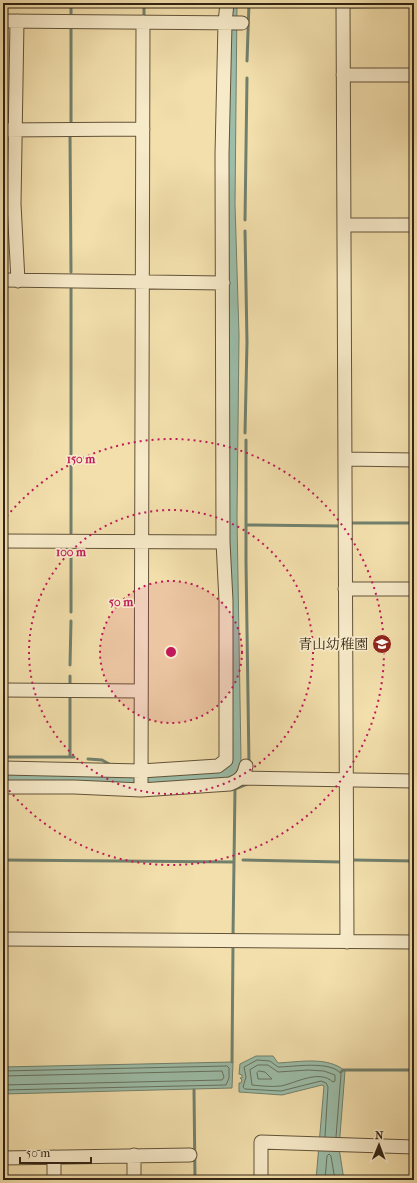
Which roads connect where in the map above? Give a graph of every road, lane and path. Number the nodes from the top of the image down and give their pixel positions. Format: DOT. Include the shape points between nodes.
graph roads {
  1 [pos="227,3"];
  2 [pos="343,3"];
  3 [pos="3,21"];
  4 [pos="17,21"];
  5 [pos="143,22"];
  6 [pos="233,23"];
  7 [pos="343,75"];
  8 [pos="414,75"];
  9 [pos="143,129"];
  10 [pos="9,130"];
  11 [pos="9,204"];
  12 [pos="344,225"];
  13 [pos="414,225"];
  14 [pos="3,280"];
  15 [pos="18,281"];
  16 [pos="142,282"];
  17 [pos="223,283"];
  18 [pos="345,459"];
  19 [pos="414,460"];
  20 [pos="3,541"];
  21 [pos="142,541"];
  22 [pos="223,542"];
  23 [pos="345,589"];
  24 [pos="414,589"];
  25 [pos="3,690"];
  26 [pos="142,691"];
  27 [pos="3,768"];
  28 [pos="141,772"];
  29 [pos="346,780"];
  30 [pos="414,781"];
  31 [pos="3,787"];
  32 [pos="141,789"];
  33 [pos="3,939"];
  34 [pos="347,942"];
  35 [pos="414,942"];
  36 [pos="414,1147"];
  37 [pos="190,1155"];
  38 [pos="134,1156"];
  39 [pos="54,1157"];
  40 [pos="3,1158"];
  41 [pos="54,1180"];
  42 [pos="134,1180"];
  43 [pos="261,1180"];
  1 -- 6 [label="street"];
  2 -- 7 [label="street"];
  3 -- 4 [label="street"];
  4 -- 5 [label="street"];
  4 -- 10 [label="street"];
  5 -- 6 [label="street"];
  5 -- 9 [label="street"];
  6 -- 17 [label="street" via="222,154"];
  7 -- 8 [label="street"];
  7 -- 12 [label="street"];
  9 -- 10 [label="street"];
  9 -- 16 [label="street"];
  10 -- 11 [label="street"];
  11 -- 15 [label="street"];
  12 -- 13 [label="street"];
  12 -- 18 [label="street"];
  14 -- 15 [label="street"];
  15 -- 16 [label="street"];
  16 -- 17 [label="street"];
  16 -- 21 [label="street"];
  17 -- 22 [label="street"];
  18 -- 19 [label="street"];
  18 -- 23 [label="street"];
  20 -- 21 [label="street"];
  21 -- 22 [label="street"];
  21 -- 26 [label="street"];
  22 -- 28 [label="street" via="226,601 226,760 218,766"];
  23 -- 24 [label="street"];
  23 -- 29 [label="street"];
  25 -- 26 [label="street"];
  26 -- 28 [label="street"];
  27 -- 28 [label="street"];
  28 -- 32 [label="street"];
  29 -- 30 [label="street"];
  29 -- 32 [label="street" via="244,772 230,784"];
  29 -- 34 [label="street"];
  31 -- 32 [label="street"];
  33 -- 34 [label="street"];
  34 -- 35 [label="street"];
  36 -- 43 [label="street" via="261,1142"];
  37 -- 38 [label="street"];
  38 -- 39 [label="street"];
  38 -- 42 [label="street"];
  39 -- 40 [label="street"];
  39 -- 41 [label="street"];
}
